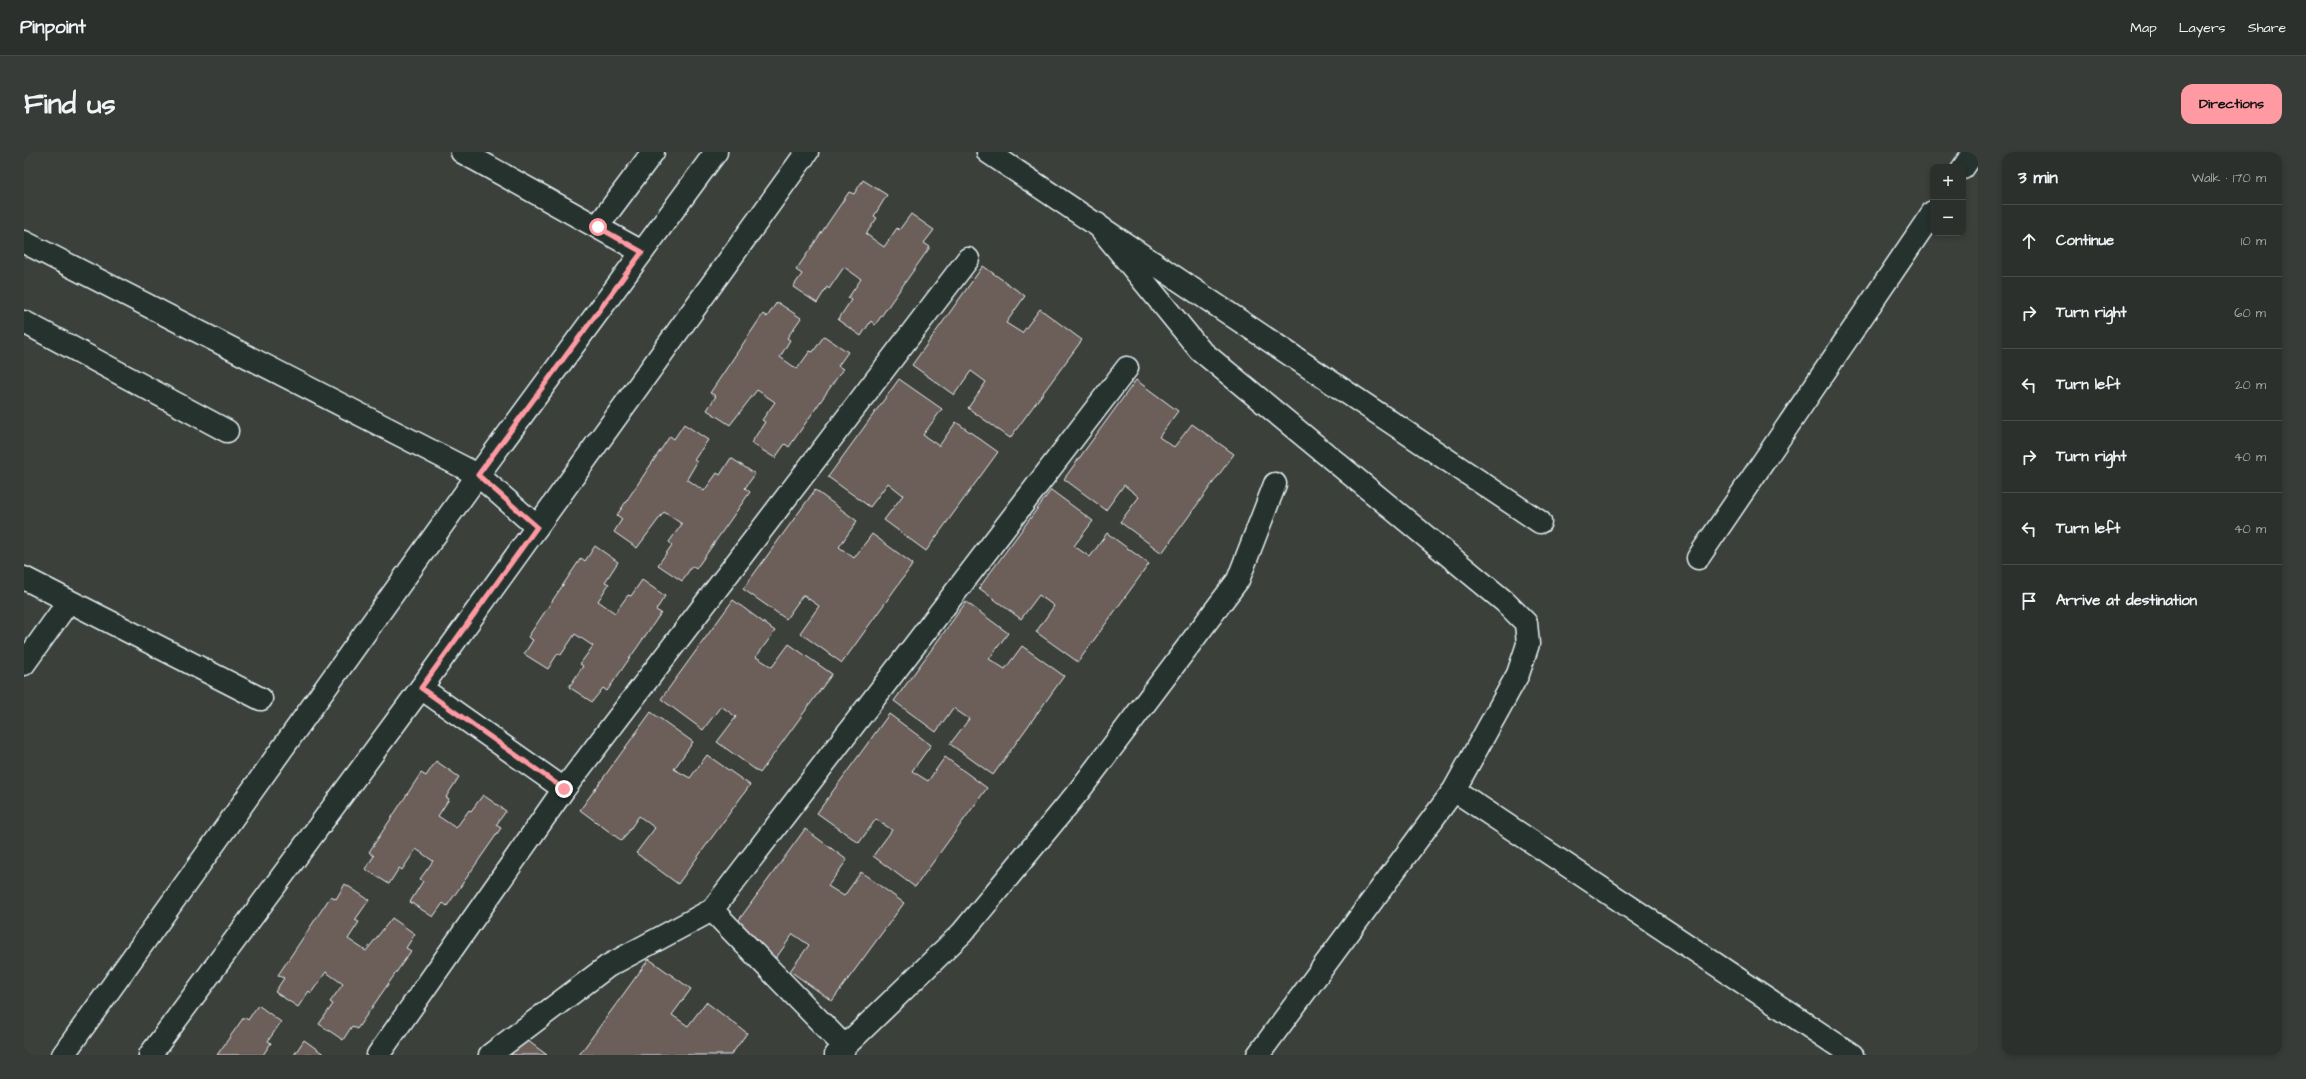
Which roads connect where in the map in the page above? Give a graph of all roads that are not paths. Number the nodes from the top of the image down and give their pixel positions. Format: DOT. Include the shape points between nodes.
graph roads {
  1 [pos="462,152"];
  2 [pos="653,152"];
  3 [pos="716,152"];
  4 [pos="807,152"];
  5 [pos="988,152"];
  6 [pos="1974,152"];
  7 [pos="1966,164"];
  8 [pos="1930,216"];
  9 [pos="1097,224"];
  10 [pos="598,227"];
  11 [pos="24,242"];
  12 [pos="642,252"];
  13 [pos="968,259"];
  14 [pos="24,322"];
  15 [pos="1127,368"];
  16 [pos="227,431"];
  17 [pos="478,475"];
  18 [pos="1275,484"];
  19 [pos="1540,522"];
  20 [pos="537,527"];
  21 [pos="1698,558"];
  22 [pos="24,578"];
  23 [pos="69,601"];
  24 [pos="24,664"];
  25 [pos="421,688"];
  26 [pos="261,699"];
  27 [pos="564,789"];
  28 [pos="1454,790"];
  29 [pos="712,910"];
  30 [pos="840,1051"];
  31 [pos="63,1055"];
  32 [pos="150,1055"];
  33 [pos="378,1055"];
  34 [pos="490,1055"];
  35 [pos="1258,1055"];
  36 [pos="1852,1055"];
  1 -- 10 [label="street"];
  2 -- 10 [label="street"];
  3 -- 12 [label="street"];
  4 -- 20 [label="street"];
  5 -- 9 [label="street"];
  6 -- 7 [label="street"];
  8 -- 21 [label="street"];
  9 -- 19 [label="street"];
  9 -- 28 [label="street" via="1200,350 1504,601 1526,623 1528,644 1518,674"];
  10 -- 12 [label="street"];
  11 -- 17 [label="street"];
  12 -- 17 [label="street"];
  13 -- 27 [label="street"];
  14 -- 16 [label="street"];
  15 -- 29 [label="street"];
  17 -- 20 [label="street"];
  17 -- 31 [label="street"];
  18 -- 30 [label="street" via="1238,580 1079,791 962,933"];
  20 -- 25 [label="street"];
  22 -- 23 [label="street"];
  23 -- 24 [label="street"];
  23 -- 26 [label="street"];
  25 -- 27 [label="street"];
  25 -- 32 [label="street"];
  27 -- 33 [label="street"];
  28 -- 35 [label="street"];
  28 -- 36 [label="street"];
  29 -- 30 [label="street"];
  29 -- 34 [label="street" via="608,966"];
}
